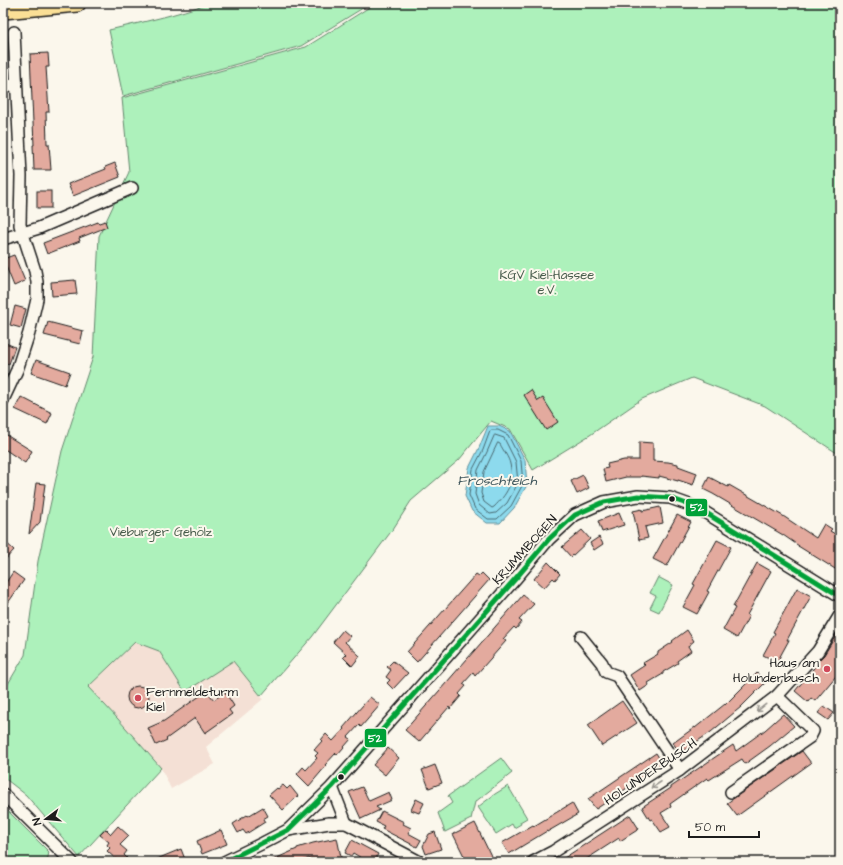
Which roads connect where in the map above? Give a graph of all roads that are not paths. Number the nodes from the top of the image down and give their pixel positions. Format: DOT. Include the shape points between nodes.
graph roads {
  1 [pos="77,3"];
  2 [pos="3,10"];
  3 [pos="14,32"];
  4 [pos="16,85"];
  5 [pos="3,86"];
  6 [pos="132,188"];
  7 [pos="23,233"];
  8 [pos="3,239"];
  9 [pos="3,400"];
  10 [pos="840,596"];
  11 [pos="840,615"];
  12 [pos="581,637"];
  13 [pos="777,696"];
  14 [pos="680,770"];
  15 [pos="332,787"];
  16 [pos="731,792"];
  17 [pos="3,794"];
  18 [pos="346,823"];
  19 [pos="288,830"];
  20 [pos="72,862"];
  21 [pos="224,862"];
  22 [pos="420,862"];
  23 [pos="533,862"];
  1 -- 2 [label="main road"];
  3 -- 4 [label="street"];
  4 -- 5 [label="street"];
  4 -- 7 [label="street" via="21,176 20,225"];
  6 -- 7 [label="street"];
  7 -- 8 [label="street"];
  7 -- 9 [label="street" via="35,271 37,299 17,370"];
  10 -- 15 [label="street, KRUMMBOGEN" via="698,508 670,498 638,496 604,502 575,515 549,539"];
  11 -- 13 [label="street, HOLUNDERBUSCH" via="818,651"];
  12 -- 14 [label="street" via="606,672 617,676"];
  13 -- 14 [label="street, HOLUNDERBUSCH, one-way"];
  13 -- 16 [label="street" via="813,731 810,737"];
  14 -- 23 [label="street, HOLUNDERBUSCH, one-way"];
  15 -- 18 [label="street"];
  15 -- 19 [label="street, KRUMMBOGEN"];
  17 -- 20 [label="street"];
  18 -- 19 [label="street, KRUMMBOGEN" via="329,823"];
  18 -- 22 [label="street"];
  19 -- 21 [label="street, KRUMMBOGEN"];
}
